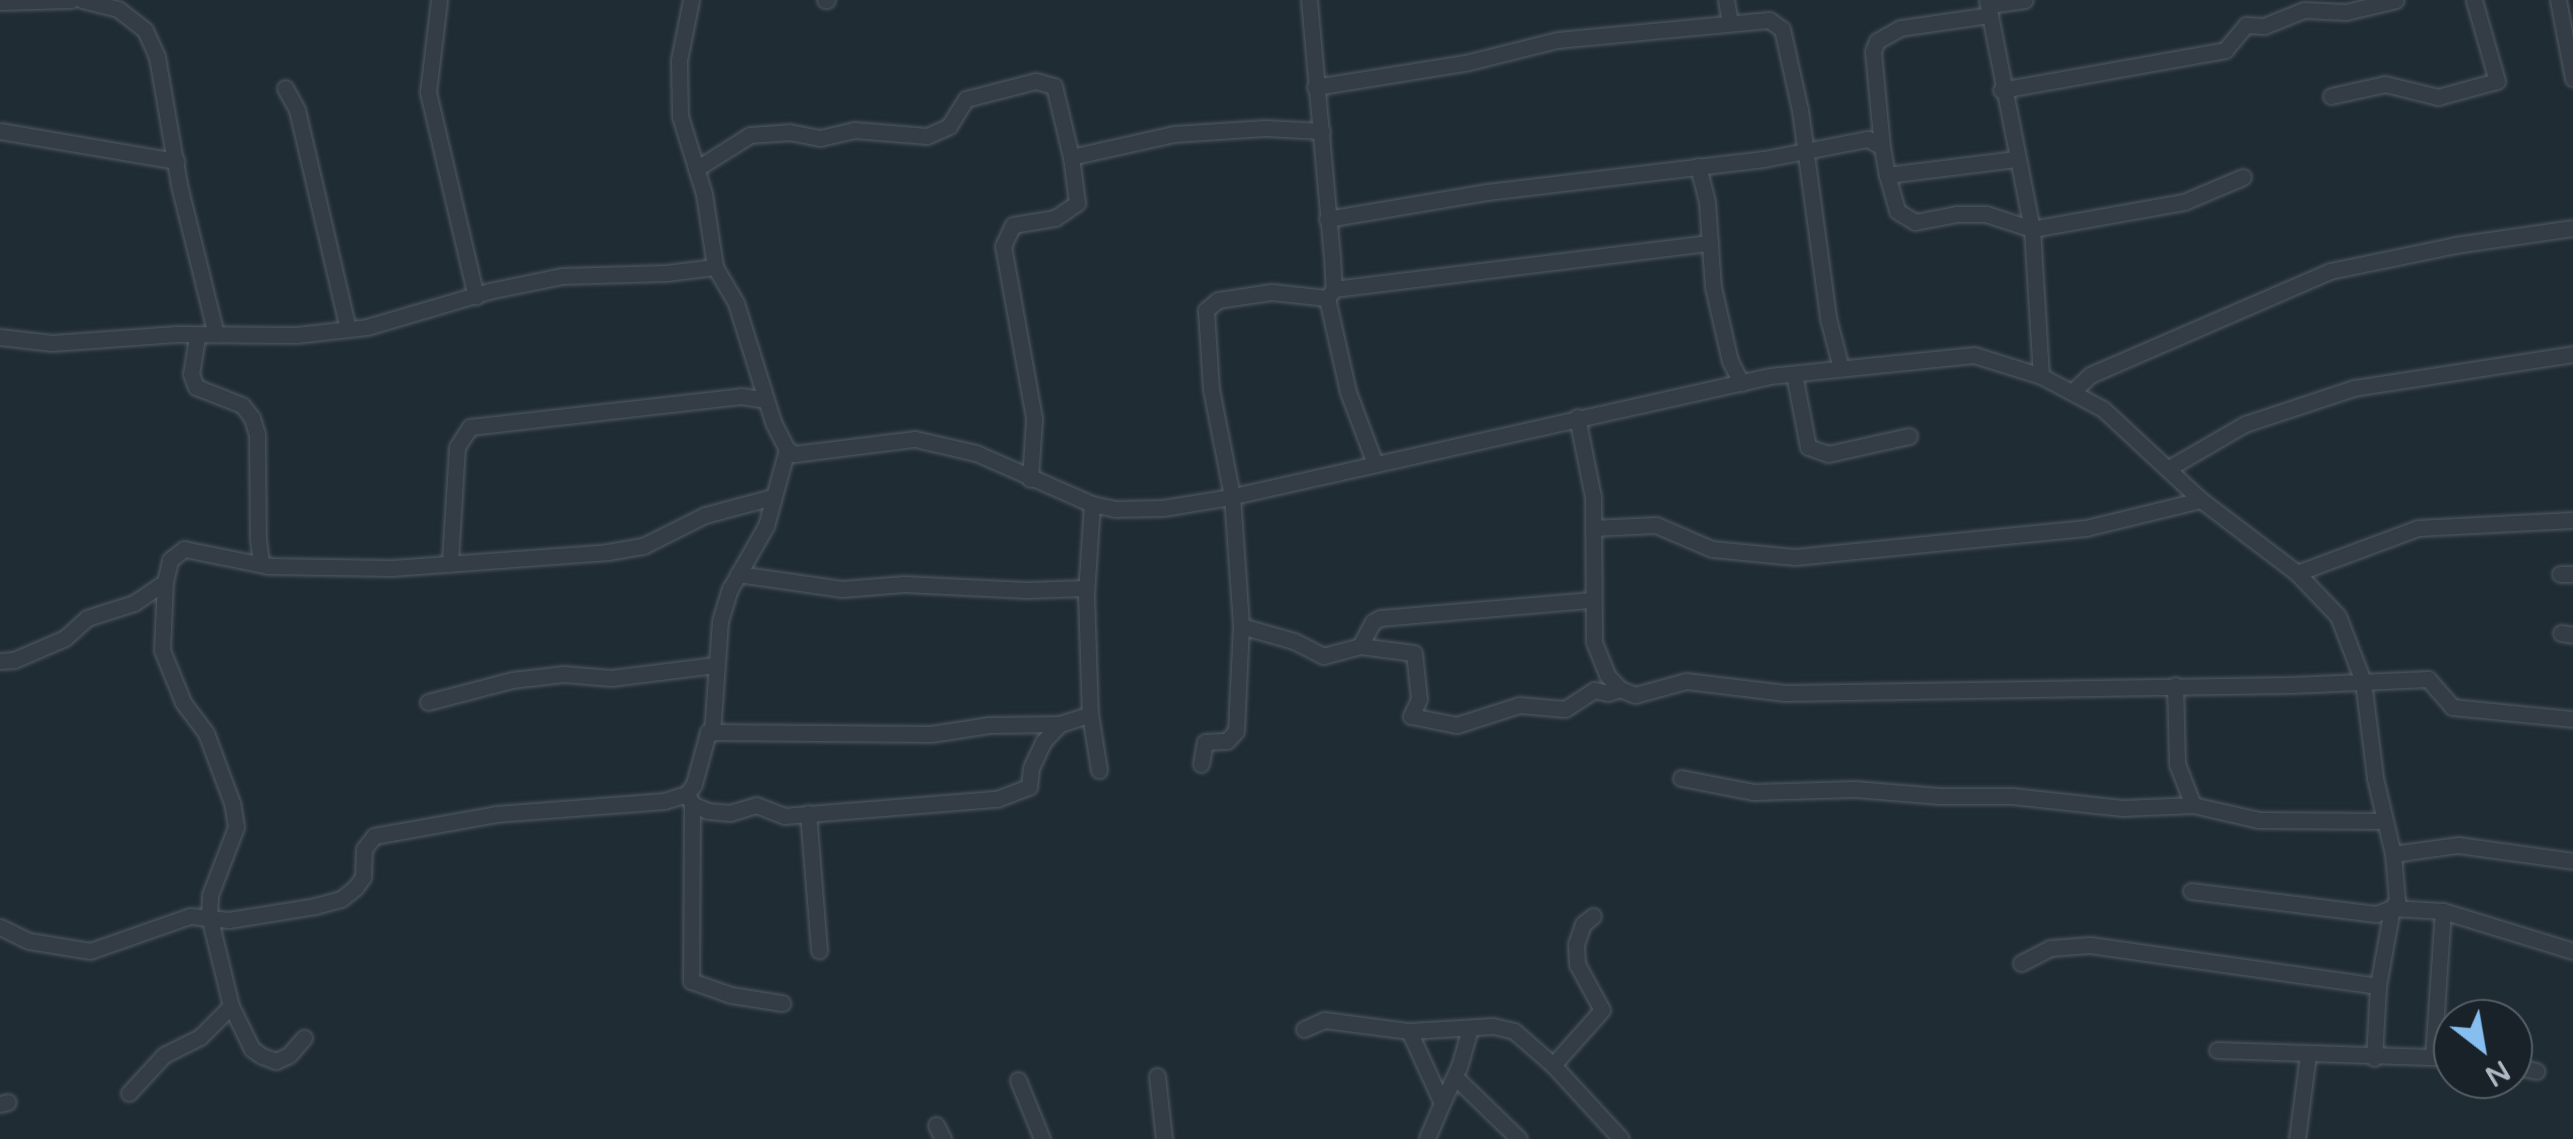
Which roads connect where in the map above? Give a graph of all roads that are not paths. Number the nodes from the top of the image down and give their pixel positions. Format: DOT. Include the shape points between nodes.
graph roads {
  1 [pos="70,0"];
  2 [pos="82,0"];
  3 [pos="439,0"];
  4 [pos="691,0"];
  5 [pos="1309,0"];
  6 [pos="1726,0"];
  7 [pos="2025,0"];
  8 [pos="2474,0"];
  9 [pos="2558,0"];
  10 [pos="2388,1"];
  11 [pos="0,2"];
  12 [pos="1989,7"];
  13 [pos="1730,22"];
  14 [pos="2571,55"];
  15 [pos="2573,79"];
  16 [pos="1315,87"];
  17 [pos="284,88"];
  18 [pos="2002,90"];
  19 [pos="2331,96"];
  20 [pos="1322,130"];
  21 [pos="0,131"];
  22 [pos="1882,147"];
  23 [pos="1808,150"];
  24 [pos="1072,157"];
  25 [pos="2016,159"];
  26 [pos="176,161"];
  27 [pos="1698,166"];
  28 [pos="696,169"];
  29 [pos="1886,175"];
  30 [pos="2242,177"];
  31 [pos="1327,219"];
  32 [pos="2573,228"];
  33 [pos="2032,229"];
  34 [pos="1710,243"];
  35 [pos="715,267"];
  36 [pos="1331,294"];
  37 [pos="476,296"];
  38 [pos="348,329"];
  39 [pos="216,334"];
  40 [pos="0,337"];
  41 [pos="197,337"];
  42 [pos="2573,354"];
  43 [pos="1841,368"];
  44 [pos="1794,374"];
  45 [pos="2041,376"];
  46 [pos="1740,383"];
  47 [pos="2072,392"];
  48 [pos="765,400"];
  49 [pos="1577,416"];
  50 [pos="1908,436"];
  51 [pos="787,450"];
  52 [pos="1375,464"];
  53 [pos="2168,468"];
  54 [pos="1030,479"];
  55 [pos="1232,496"];
  56 [pos="773,497"];
  57 [pos="2201,500"];
  58 [pos="1092,504"];
  59 [pos="2573,520"];
  60 [pos="1593,528"];
  61 [pos="450,561"];
  62 [pos="268,566"];
  63 [pos="2297,573"];
  64 [pos="738,574"];
  65 [pos="164,582"];
  66 [pos="1086,588"];
  67 [pos="1592,600"];
  68 [pos="1241,626"];
  69 [pos="1360,646"];
  70 [pos="0,661"];
  71 [pos="715,665"];
  72 [pos="2363,680"];
  73 [pos="2175,685"];
  74 [pos="1620,689"];
  75 [pos="428,702"];
  76 [pos="1090,714"];
  77 [pos="2573,719"];
  78 [pos="1060,724"];
  79 [pos="712,733"];
  80 [pos="1201,764"];
  81 [pos="1098,770"];
  82 [pos="1681,778"];
  83 [pos="690,799"];
  84 [pos="2193,805"];
  85 [pos="808,812"];
  86 [pos="2384,821"];
  87 [pos="2393,854"];
  88 [pos="2573,861"];
  89 [pos="2190,891"];
  90 [pos="2392,908"];
  91 [pos="2443,912"];
  92 [pos="209,916"];
  93 [pos="1593,916"];
  94 [pos="0,927"];
  95 [pos="819,950"];
  96 [pos="2573,951"];
  97 [pos="2022,963"];
  98 [pos="2378,986"];
  99 [pos="782,1003"];
  100 [pos="230,1006"];
  101 [pos="1304,1029"];
  102 [pos="1408,1030"];
  103 [pos="1468,1030"];
  104 [pos="304,1038"];
  105 [pos="2217,1050"];
  106 [pos="2308,1054"];
  107 [pos="2432,1057"];
  108 [pos="2374,1058"];
  109 [pos="1553,1065"];
  110 [pos="2533,1070"];
  111 [pos="2536,1071"];
  112 [pos="1158,1076"];
  113 [pos="1455,1077"];
  114 [pos="1018,1080"];
  115 [pos="129,1093"];
  116 [pos="1442,1102"];
  117 [pos="1042,1139"];
  118 [pos="1164,1139"];
  119 [pos="1427,1139"];
  120 [pos="1519,1139"];
  121 [pos="1621,1139"];
  122 [pos="2298,1139"];
  1 -- 11 [label="street"];
  2 -- 26 [label="street" via="118,9 145,30 157,58"];
  3 -- 37 [label="street" via="428,92"];
  4 -- 28 [label="street" via="679,60 680,116"];
  5 -- 16 [label="street"];
  6 -- 13 [label="street"];
  7 -- 12 [label="street"];
  8 -- 19 [label="street" via="2497,81 2438,97 2384,84"];
  9 -- 14 [label="street"];
  10 -- 18 [label="street" via="2346,12 2304,10 2264,26 2246,25 2225,50"];
  12 -- 18 [label="street"];
  12 -- 22 [label="street" via="1900,28 1877,41"];
  13 -- 16 [label="street" via="1557,40 1466,64"];
  13 -- 23 [label="street" via="1768,20 1782,29"];
  14 -- 15 [label="street"];
  16 -- 20 [label="street"];
  17 -- 38 [label="street" via="297,110"];
  18 -- 25 [label="street"];
  20 -- 24 [label="street" via="1174,134"];
  20 -- 31 [label="street"];
  21 -- 26 [label="street"];
  22 -- 23 [label="street" via="1868,139"];
  22 -- 29 [label="street"];
  23 -- 27 [label="street"];
  23 -- 43 [label="street" via="1820,266"];
  24 -- 28 [label="street" via="1054,86 1036,81 966,99 949,126 927,136 854,130 820,138 750,135"];
  24 -- 54 [label="street" via="1077,203 1055,218 1013,225 1003,246 1034,418"];
  25 -- 29 [label="street"];
  25 -- 33 [label="street"];
  26 -- 39 [label="street"];
  27 -- 31 [label="street"];
  27 -- 34 [label="street"];
  28 -- 35 [label="street"];
  29 -- 33 [label="street" via="1897,210 1915,222 1986,214"];
  30 -- 33 [label="street" via="2184,202"];
  31 -- 36 [label="street"];
  32 -- 47 [label="street" via="2330,271 2090,376"];
  33 -- 45 [label="street"];
  34 -- 36 [label="street"];
  34 -- 46 [label="street" via="1713,287"];
  35 -- 37 [label="street" via="562,276"];
  35 -- 48 [label="street" via="736,304"];
  36 -- 52 [label="street" via="1348,392"];
  36 -- 55 [label="street" via="1271,292 1218,300 1206,310 1211,389"];
  37 -- 38 [label="street"];
  38 -- 39 [label="street"];
  39 -- 41 [label="street"];
  40 -- 41 [label="street" via="52,343"];
  41 -- 62 [label="street" via="191,374 196,387 242,405 257,434 258,539 261,562"];
  42 -- 53 [label="street" via="2354,388 2244,424"];
  43 -- 44 [label="street"];
  43 -- 45 [label="street" via="1974,355"];
  44 -- 46 [label="street"];
  44 -- 50 [label="street" via="1808,448 1828,454"];
  45 -- 47 [label="street"];
  46 -- 49 [label="street"];
  47 -- 53 [label="street" via="2131,431"];
  48 -- 51 [label="street"];
  48 -- 61 [label="street" via="741,396 470,427 457,447"];
  49 -- 52 [label="street"];
  49 -- 60 [label="street"];
  51 -- 54 [label="street" via="815,454 915,439 976,453"];
  51 -- 56 [label="street"];
  52 -- 55 [label="street"];
  53 -- 57 [label="street"];
  54 -- 58 [label="street"];
  55 -- 58 [label="street" via="1162,508"];
  55 -- 68 [label="street"];
  56 -- 61 [label="street" via="705,515 643,546"];
  56 -- 64 [label="street" via="766,526"];
  57 -- 60 [label="street" via="2086,528 1795,558 1712,549 1656,525"];
  57 -- 63 [label="street"];
  58 -- 66 [label="street"];
  59 -- 63 [label="street" via="2418,528"];
  60 -- 67 [label="street"];
  61 -- 62 [label="street" via="392,568"];
  62 -- 65 [label="street" via="184,549 170,560"];
  63 -- 72 [label="street" via="2338,616"];
  64 -- 66 [label="street" via="842,589"];
  64 -- 71 [label="street" via="720,621"];
  65 -- 70 [label="street" via="134,603 87,618 65,638"];
  65 -- 92 [label="street" via="162,650 216,756 236,827 210,895"];
  66 -- 76 [label="street"];
  67 -- 69 [label="street" via="1386,617 1373,622"];
  67 -- 74 [label="street" via="1599,658"];
  68 -- 69 [label="street" via="1323,656"];
  68 -- 80 [label="street" via="1236,730 1227,741 1206,742"];
  69 -- 74 [label="street" via="1414,654 1418,699 1410,716 1457,725 1519,705 1566,709 1594,690"];
  71 -- 75 [label="street" via="611,678 512,680"];
  71 -- 79 [label="street"];
  72 -- 73 [label="street"];
  72 -- 77 [label="street" via="2428,679 2452,707"];
  72 -- 86 [label="street"];
  73 -- 74 [label="street" via="1784,694 1672,682 1648,694"];
  73 -- 84 [label="street" via="2178,764"];
  76 -- 78 [label="street"];
  76 -- 81 [label="street"];
  78 -- 79 [label="street" via="931,734"];
  78 -- 85 [label="street" via="1043,742 1029,787 1016,795"];
  79 -- 83 [label="street"];
  82 -- 84 [label="street" via="1752,792 1855,789 2122,808"];
  83 -- 85 [label="street" via="730,813 756,805 784,816"];
  83 -- 92 [label="street" via="496,814 374,836 364,850 363,877 340,899 248,918"];
  83 -- 99 [label="street" via="691,981"];
  84 -- 86 [label="street" via="2248,819"];
  85 -- 95 [label="street"];
  86 -- 87 [label="street"];
  87 -- 88 [label="street" via="2458,845"];
  87 -- 90 [label="street" via="2398,901"];
  89 -- 90 [label="street" via="2376,914"];
  90 -- 91 [label="street"];
  90 -- 98 [label="street"];
  91 -- 96 [label="street"];
  91 -- 107 [label="street"];
  92 -- 94 [label="street" via="190,916 90,951 29,941"];
  92 -- 100 [label="street"];
  93 -- 109 [label="street" via="1576,944 1577,964 1602,1010"];
  97 -- 98 [label="street" via="2050,948 2090,944"];
  98 -- 108 [label="street"];
  100 -- 104 [label="street" via="262,1056 276,1061"];
  100 -- 115 [label="street" via="200,1037 164,1055"];
  101 -- 102 [label="street" via="1324,1020"];
  102 -- 103 [label="street"];
  102 -- 116 [label="street"];
  103 -- 109 [label="street" via="1514,1031"];
  103 -- 113 [label="street"];
  105 -- 106 [label="street"];
  106 -- 108 [label="street"];
  106 -- 122 [label="street"];
  107 -- 108 [label="street"];
  109 -- 121 [label="street"];
  110 -- 111 [label="street"];
  112 -- 118 [label="street"];
  113 -- 116 [label="street"];
  113 -- 120 [label="street"];
  114 -- 117 [label="street"];
  116 -- 119 [label="street"];
}
